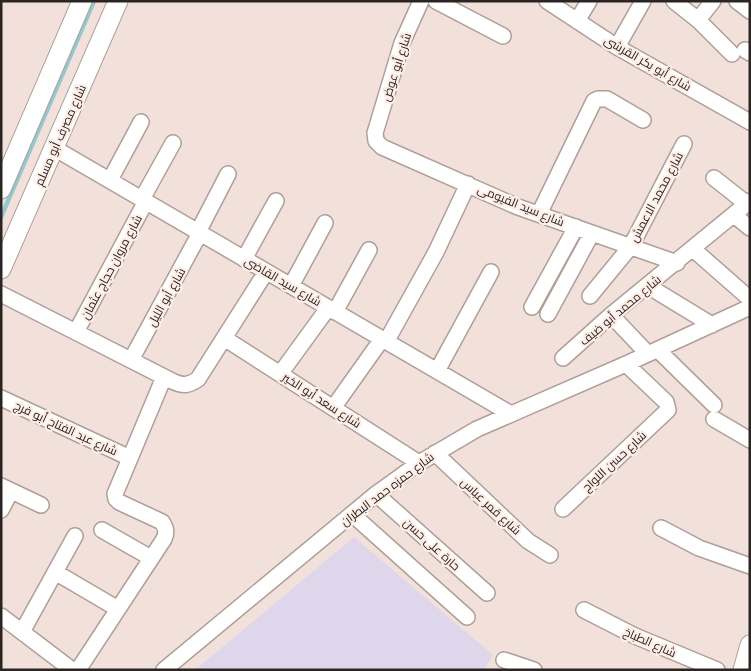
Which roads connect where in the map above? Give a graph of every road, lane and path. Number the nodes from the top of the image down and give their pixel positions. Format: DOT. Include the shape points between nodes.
graph roads {
  1 [pos="82,1"];
  2 [pos="118,1"];
  3 [pos="421,1"];
  4 [pos="436,1"];
  5 [pos="548,1"];
  6 [pos="589,1"];
  7 [pos="644,1"];
  8 [pos="674,1"];
  9 [pos="713,1"];
  10 [pos="737,1"];
  11 [pos="750,11"];
  12 [pos="577,20"];
  13 [pos="698,20"];
  14 [pos="503,36"];
  15 [pos="617,46"];
  16 [pos="742,52"];
  17 [pos="643,120"];
  18 [pos="141,122"];
  19 [pos="750,122"];
  20 [pos="376,133"];
  21 [pos="173,143"];
  22 [pos="684,144"];
  23 [pos="54,148"];
  24 [pos="228,174"];
  25 [pos="714,178"];
  26 [pos="110,180"];
  27 [pos="468,184"];
  28 [pos="1,189"];
  29 [pos="144,200"];
  30 [pos="276,201"];
  31 [pos="748,203"];
  32 [pos="539,214"];
  33 [pos="734,215"];
  34 [pos="325,223"];
  35 [pos="576,227"];
  36 [pos="750,228"];
  37 [pos="199,232"];
  38 [pos="592,232"];
  39 [pos="631,246"];
  40 [pos="693,249"];
  41 [pos="369,250"];
  42 [pos="244,259"];
  43 [pos="677,262"];
  44 [pos="1,269"];
  45 [pos="266,272"];
  46 [pos="491,272"];
  47 [pos="291,286"];
  48 [pos="648,286"];
  49 [pos="1,294"];
  50 [pos="590,296"];
  51 [pos="750,299"];
  52 [pos="532,307"];
  53 [pos="750,308"];
  54 [pos="332,310"];
  55 [pos="548,314"];
  56 [pos="612,315"];
  57 [pos="712,325"];
  58 [pos="76,332"];
  59 [pos="224,338"];
  60 [pos="384,340"];
  61 [pos="653,352"];
  62 [pos="563,358"];
  63 [pos="131,360"];
  64 [pos="626,364"];
  65 [pos="437,371"];
  66 [pos="280,374"];
  67 [pos="164,377"];
  68 [pos="1,398"];
  69 [pos="333,408"];
  70 [pos="511,414"];
  71 [pos="750,440"];
  72 [pos="435,453"];
  73 [pos="130,458"];
  74 [pos="419,463"];
  75 [pos="6,489"];
  76 [pos="376,494"];
  77 [pos="41,505"];
  78 [pos="563,509"];
  79 [pos="1,510"];
  80 [pos="352,514"];
  81 [pos="661,528"];
  82 [pos="102,530"];
  83 [pos="75,536"];
  84 [pos="550,555"];
  85 [pos="152,558"];
  86 [pos="750,566"];
  87 [pos="55,572"];
  88 [pos="487,593"];
  89 [pos="118,609"];
  90 [pos="584,610"];
  91 [pos="1,616"];
  92 [pos="467,617"];
  93 [pos="22,632"];
  94 [pos="750,645"];
  95 [pos="504,660"];
  96 [pos="72,670"];
  97 [pos="78,670"];
  98 [pos="164,670"];
  99 [pos="534,670"];
  100 [pos="717,670"];
  101 [pos="743,670"];
  1 -- 28 [label="street"];
  2 -- 23 [label="street, شارع مصرف أبو مسلم"];
  3 -- 20 [label="street, شارع أبو عوض" via="402,43"];
  4 -- 14 [label="street"];
  5 -- 12 [label="street, شارع أبو بكر القرشى"];
  6 -- 12 [label="street"];
  7 -- 15 [label="street"];
  8 -- 13 [label="street"];
  9 -- 13 [label="street"];
  10 -- 11 [label="street"];
  12 -- 15 [label="street, شارع أبو بكر القرشى"];
  13 -- 16 [label="street"];
  15 -- 19 [label="street, شارع أبو بكر القرشى"];
  17 -- 32 [label="street" via="607,99 594,101"];
  18 -- 26 [label="street"];
  20 -- 27 [label="street, شارع سيد الفيومى" via="376,141 382,148"];
  21 -- 29 [label="street, شارع مروان حجاج عثمان"];
  22 -- 39 [label="street, شارع محمد الاعمش"];
  23 -- 26 [label="street, شارع سيد القاضى"];
  23 -- 44 [label="street, شارع مصرف أبو مسلم"];
  24 -- 37 [label="street, شارع أبو الليل"];
  25 -- 31 [label="street"];
  26 -- 29 [label="street, شارع سيد القاضى"];
  27 -- 32 [label="street, شارع سيد الفيومى"];
  27 -- 60 [label="street" via="436,252"];
  29 -- 37 [label="street, شارع سيد القاضى"];
  29 -- 58 [label="street, شارع مروان حجاج عثمان"];
  30 -- 42 [label="street"];
  31 -- 33 [label="street, شارع محمد أبو ضيف"];
  32 -- 35 [label="street, شارع سيد الفيومى"];
  33 -- 36 [label="street"];
  33 -- 40 [label="street, شارع محمد أبو ضيف"];
  34 -- 47 [label="street"];
  35 -- 38 [label="street, شارع سيد الفيومى"];
  35 -- 52 [label="street"];
  37 -- 42 [label="street, شارع سيد القاضى"];
  37 -- 63 [label="street, شارع أبو الليل"];
  38 -- 39 [label="street, شارع سيد الفيومى"];
  38 -- 55 [label="street"];
  39 -- 43 [label="street, شارع سيد الفيومى"];
  39 -- 50 [label="street, شارع محمد الاعمش"];
  40 -- 43 [label="street, شارع محمد أبو ضيف"];
  40 -- 51 [label="street"];
  41 -- 54 [label="street"];
  42 -- 45 [label="street, شارع سيد القاضى"];
  43 -- 48 [label="street, شارع محمد أبو ضيف"];
  45 -- 47 [label="street, شارع سيد القاضى"];
  45 -- 59 [label="street"];
  46 -- 65 [label="street"];
  47 -- 54 [label="street, شارع سيد القاضى"];
  48 -- 56 [label="street, شارع محمد أبو ضيف"];
  48 -- 57 [label="street"];
  49 -- 58 [label="street"];
  53 -- 57 [label="street, شارع حمزه حمد البطران"];
  54 -- 60 [label="street, شارع سيد القاضى"];
  54 -- 66 [label="street"];
  56 -- 61 [label="street"];
  56 -- 62 [label="street, شارع محمد أبو ضيف"];
  57 -- 61 [label="street, شارع حمزه حمد البطران"];
  58 -- 63 [label="street"];
  59 -- 66 [label="street, شارع سعد أبو الخير"];
  59 -- 67 [label="street" via="190,385 182,386"];
  60 -- 65 [label="street, شارع سيد القاضى"];
  60 -- 69 [label="street"];
  61 -- 64 [label="street, شارع حمزه حمد البطران"];
  61 -- 71 [label="street" via="714,412"];
  63 -- 67 [label="street"];
  64 -- 70 [label="street, شارع حمزه حمد البطران"];
  64 -- 78 [label="street, شارع حسن اللواح" via="666,402 668,410"];
  65 -- 70 [label="street, شارع سيد القاضى"];
  66 -- 69 [label="street, شارع سعد أبو الخير"];
  67 -- 73 [label="street"];
  68 -- 73 [label="street, شارع عبد الفتاح أبو فرج"];
  69 -- 74 [label="street, شارع سعد أبو الخير"];
  70 -- 72 [label="street, شارع حمزه حمد البطران" via="476,429"];
  72 -- 74 [label="street, شارع حمزه حمد البطران"];
  72 -- 84 [label="street, شارع قمر عباس" via="528,540"];
  73 -- 85 [label="street" via="116,489 116,499 166,527 164,539"];
  74 -- 76 [label="street, شارع حمزه حمد البطران"];
  75 -- 77 [label="street"];
  75 -- 79 [label="street"];
  76 -- 80 [label="street, شارع حمزه حمد البطران"];
  76 -- 88 [label="street, حارة على حسن"];
  80 -- 92 [label="street"];
  80 -- 98 [label="street, شارع حمزه حمد البطران"];
  81 -- 86 [label="street" via="699,548"];
  82 -- 85 [label="street"];
  83 -- 87 [label="street"];
  85 -- 89 [label="street"];
  87 -- 89 [label="street"];
  87 -- 93 [label="street"];
  89 -- 97 [label="street"];
  90 -- 100 [label="street, شارع الطباخ" via="635,636"];
  91 -- 93 [label="street"];
  93 -- 96 [label="street"];
  94 -- 101 [label="street"];
  95 -- 99 [label="street"];
}
